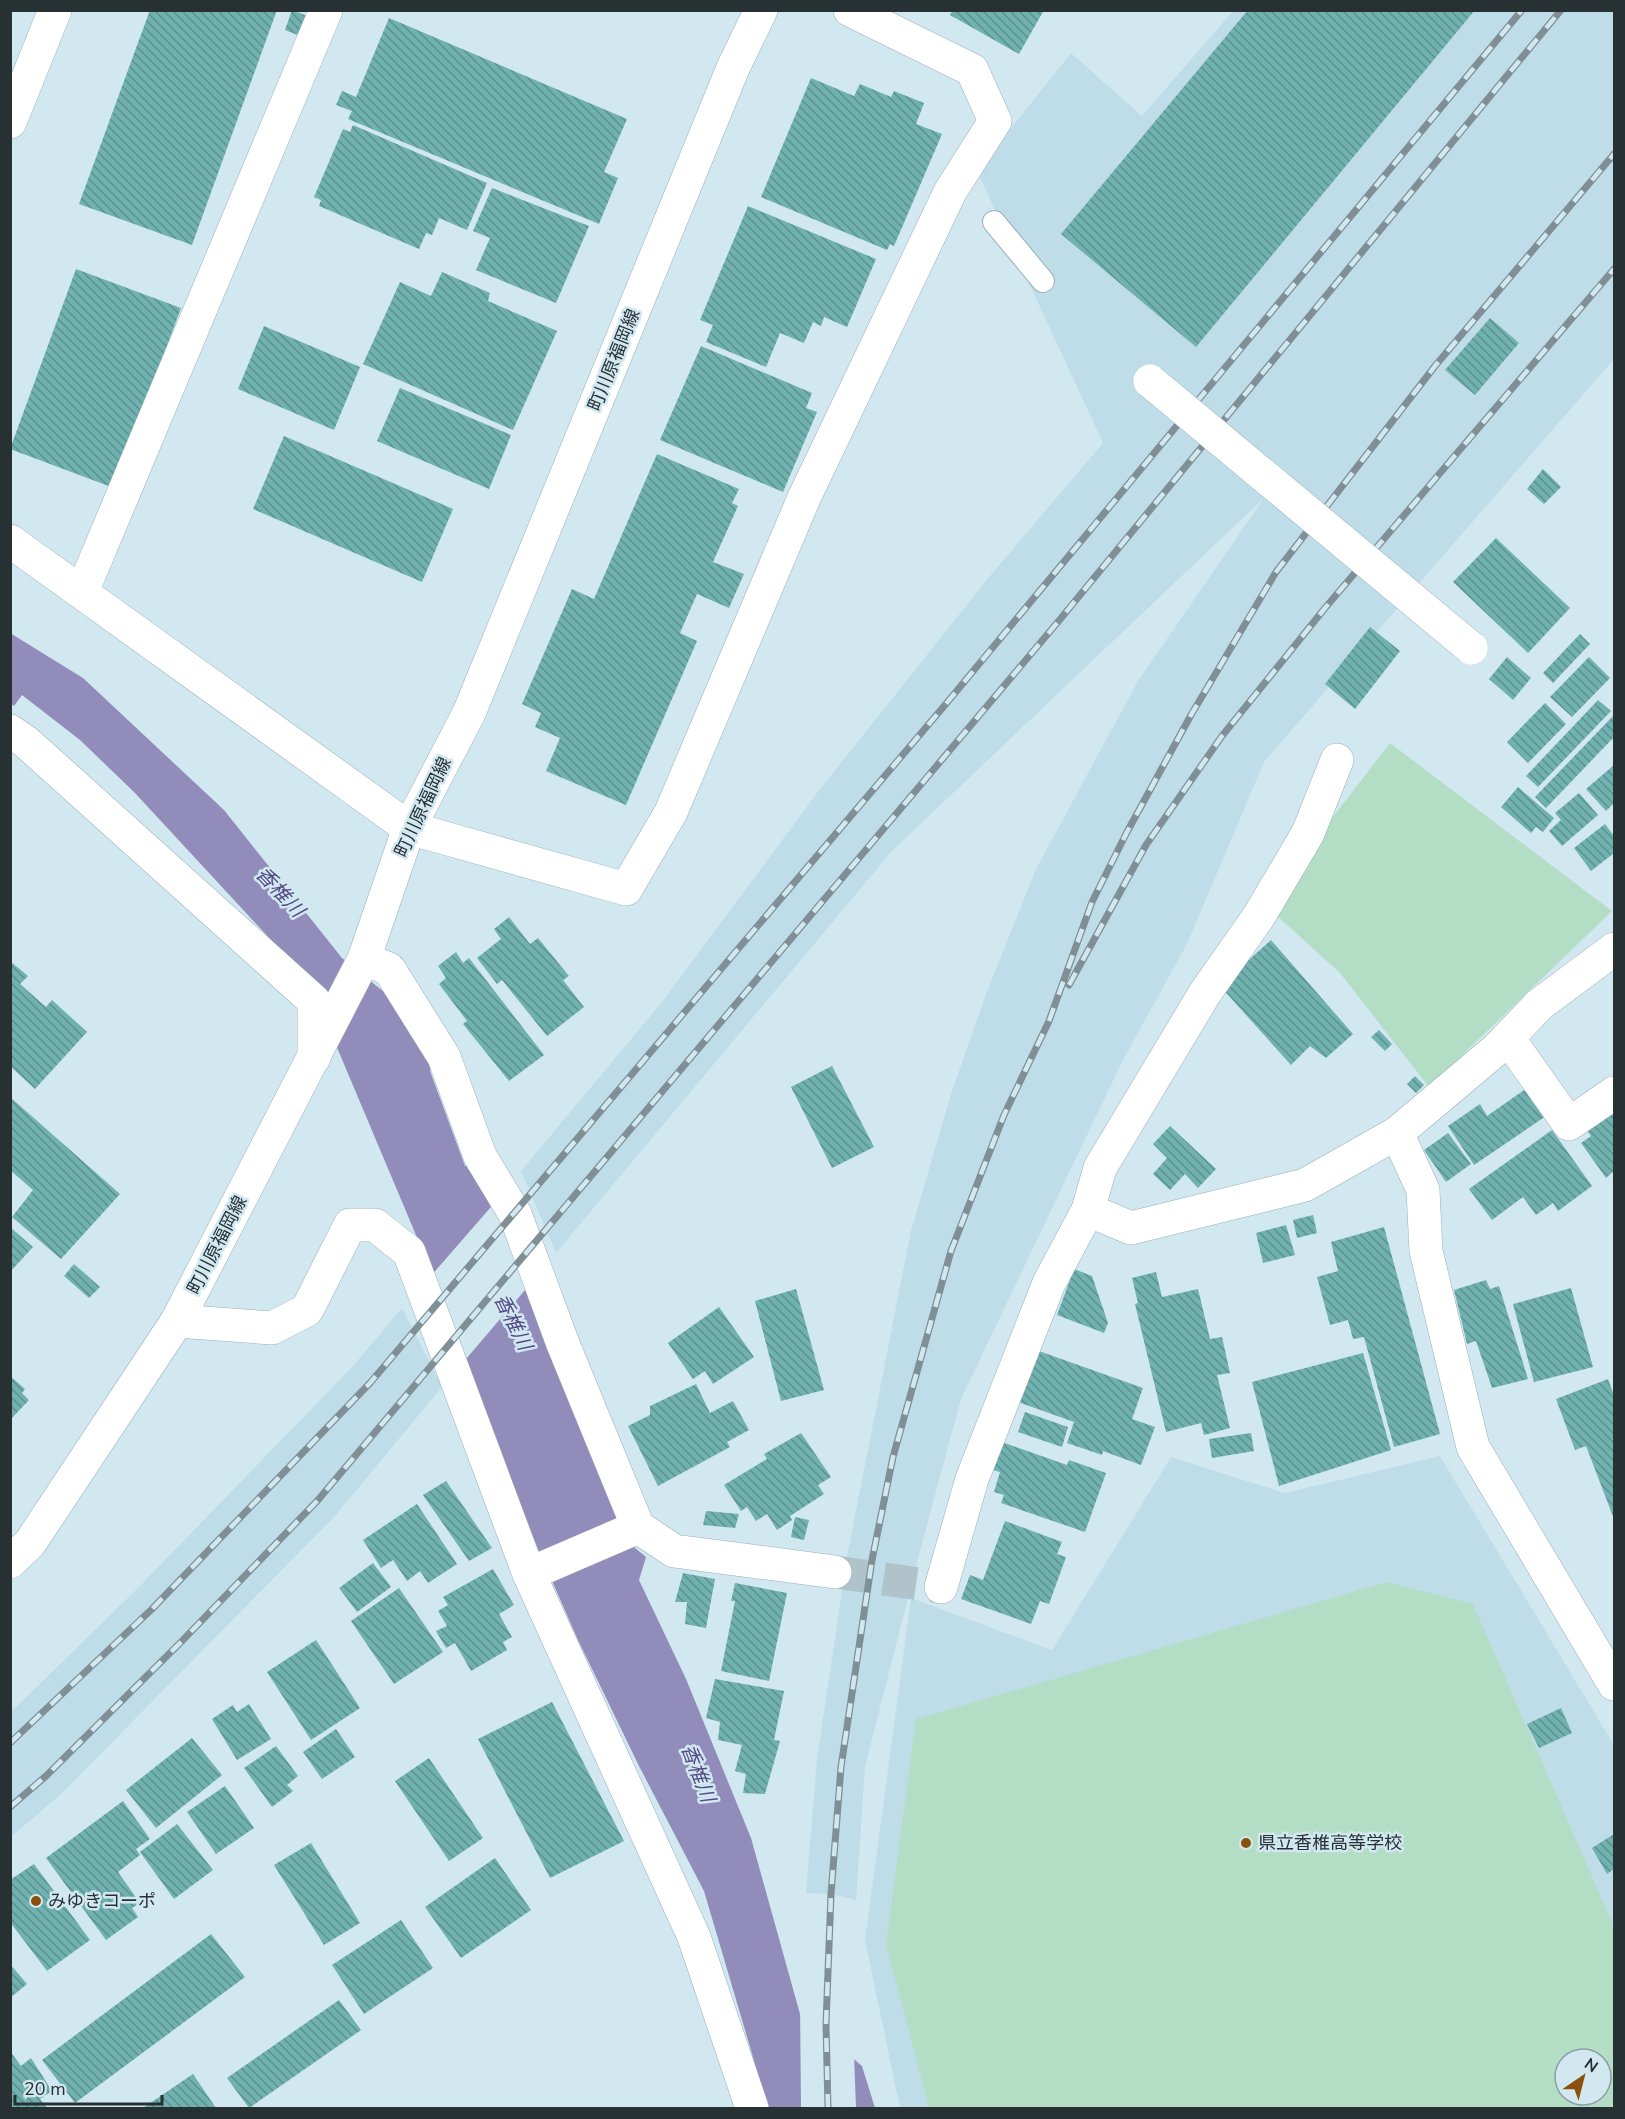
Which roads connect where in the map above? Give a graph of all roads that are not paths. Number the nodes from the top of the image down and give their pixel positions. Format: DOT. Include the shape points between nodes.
graph roads {
  1 [pos="55,10"];
  2 [pos="326,10"];
  3 [pos="761,10"];
  4 [pos="850,10"];
  5 [pos="10,122"];
  6 [pos="994,222"];
  7 [pos="1043,281"];
  8 [pos="1150,381"];
  9 [pos="10,541"];
  10 [pos="82,592"];
  11 [pos="1471,648"];
  12 [pos="10,731"];
  13 [pos="1337,760"];
  14 [pos="409,828"];
  15 [pos="1614,949"];
  16 [pos="364,958"];
  17 [pos="1508,1038"];
  18 [pos="314,1058"];
  19 [pos="1614,1093"];
  20 [pos="1397,1132"];
  21 [pos="1088,1210"];
  22 [pos="177,1321"];
  23 [pos="638,1527"];
  24 [pos="10,1562"];
  25 [pos="835,1572"];
  26 [pos="529,1574"];
  27 [pos="941,1587"];
  28 [pos="1614,1684"];
  29 [pos="752,2109"];
  1 -- 5 [label="street"];
  2 -- 10 [label="street"];
  3 -- 14 [label="street, 町川原福岡線" via="733,68 469,714"];
  4 -- 14 [label="street" via="972,70 996,121 950,192 804,498 671,812 626,889"];
  6 -- 7 [label="lane"];
  8 -- 11 [label="street, bridge"];
  9 -- 10 [label="street"];
  10 -- 14 [label="street"];
  12 -- 18 [label="street" via="314,1001"];
  13 -- 21 [label="street" via="1308,833 1259,916 1205,993 1100,1168"];
  14 -- 16 [label="street, 町川原福岡線"];
  15 -- 17 [label="street" via="1539,1005"];
  16 -- 18 [label="street, 町川原福岡線"];
  16 -- 23 [label="street" via="389,969 444,1057 480,1156 515,1214"];
  17 -- 19 [label="street" via="1569,1124"];
  17 -- 20 [label="street"];
  18 -- 22 [label="street, 町川原福岡線"];
  20 -- 21 [label="street" via="1305,1185 1131,1228"];
  20 -- 28 [label="street" via="1423,1190 1426,1251 1473,1448"];
  21 -- 27 [label="street" via="1049,1283 972,1479"];
  22 -- 24 [label="street, 町川原福岡線" via="30,1543"];
  22 -- 26 [label="street" via="272,1328 307,1310 350,1225 375,1225 409,1252"];
  23 -- 25 [label="street" via="674,1551"];
  23 -- 26 [label="street"];
  26 -- 29 [label="street" via="694,1937"];
}
